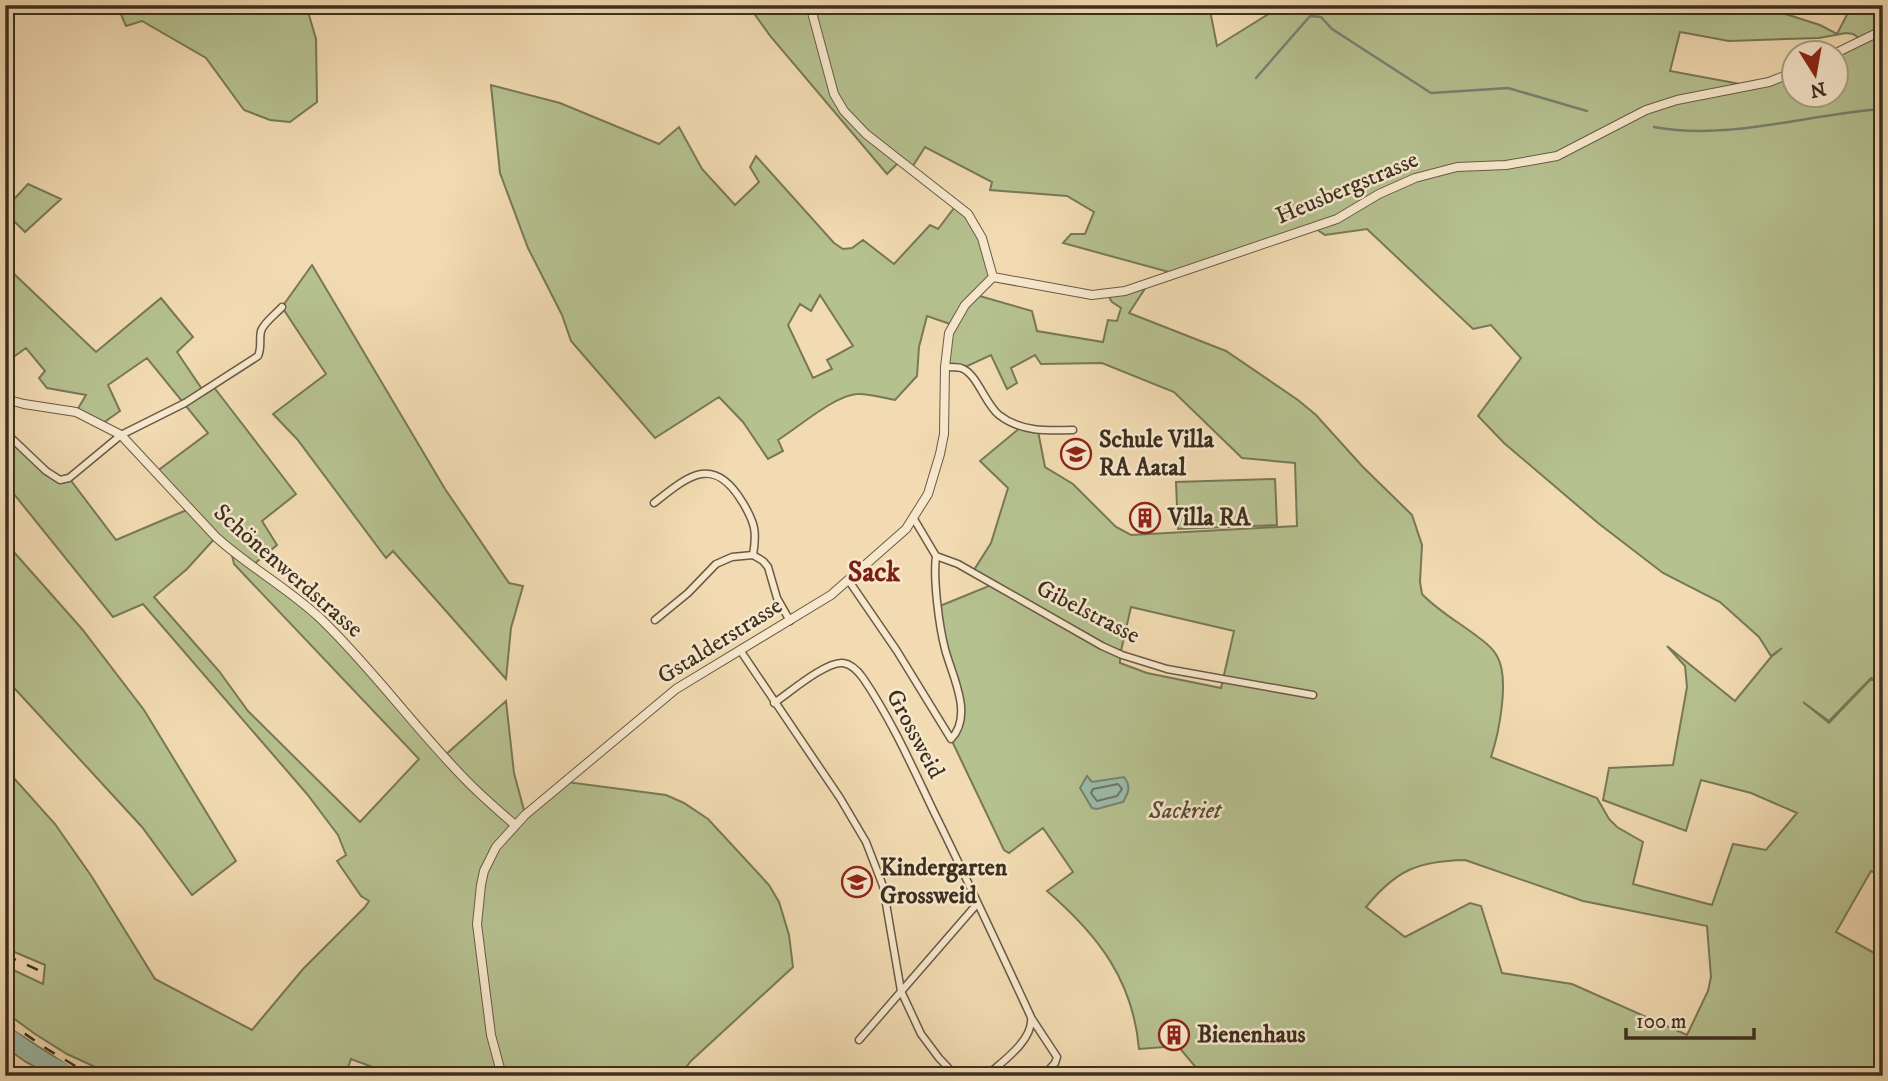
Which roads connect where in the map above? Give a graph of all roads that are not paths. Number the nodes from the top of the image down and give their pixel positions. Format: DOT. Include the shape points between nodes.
graph roads {
  1 [pos="810,5"];
  2 [pos="1883,30"];
  3 [pos="1850,46"];
  4 [pos="1780,78"];
  5 [pos="993,277"];
  6 [pos="282,307"];
  7 [pos="945,367"];
  8 [pos="5,399"];
  9 [pos="1073,430"];
  10 [pos="5,432"];
  11 [pos="121,435"];
  12 [pos="654,503"];
  13 [pos="914,519"];
  14 [pos="753,555"];
  15 [pos="936,556"];
  16 [pos="849,581"];
  17 [pos="655,620"];
  18 [pos="790,621"];
  19 [pos="740,650"];
  20 [pos="1313,695"];
  21 [pos="774,703"];
  22 [pos="514,825"];
  23 [pos="977,904"];
  24 [pos="901,992"];
  25 [pos="1031,1017"];
  26 [pos="859,1040"];
  27 [pos="502,1076"];
  28 [pos="956,1076"];
  29 [pos="986,1076"];
  30 [pos="1043,1076"];
  1 -- 5 [label="street" via="834,94 844,111 866,134 968,214 982,238"];
  2 -- 3 [label="street"];
  4 -- 5 [label="street, Heusbergstrasse" via="1646,110 1557,156 1457,167 1415,178 1337,219 1125,291 1083,295"];
  5 -- 7 [label="street, Gstalderstrasse" via="965,305 953,325"];
  6 -- 11 [label="street" via="263,327 258,356 185,403"];
  7 -- 9 [label="street" via="971,375 1000,416 1021,427"];
  7 -- 13 [label="street, Gstalderstrasse" via="940,454 928,494"];
  8 -- 11 [label="street, Schönenwerdstrasse" via="76,412"];
  10 -- 11 [label="street" via="60,480 69,478"];
  11 -- 22 [label="street, Schönenwerdstrasse" via="231,551 291,593 348,646 464,778"];
  12 -- 14 [label="street" via="695,476 720,476 732,485 754,521"];
  13 -- 15 [label="street"];
  13 -- 16 [label="street, Gstalderstrasse"];
  14 -- 17 [label="street" via="716,564"];
  14 -- 18 [label="street" via="768,567"];
  15 -- 16 [label="street" via="945,648 961,708 959,728 951,739"];
  15 -- 20 [label="street, Gibelstrasse" via="1122,655 1167,669"];
  16 -- 18 [label="street, Gstalderstrasse"];
  18 -- 19 [label="street, Gstalderstrasse"];
  19 -- 21 [label="street"];
  19 -- 22 [label="street, Gstalderstrasse" via="670,693"];
  21 -- 23 [label="street, Grossweid" via="835,663 854,668 903,748"];
  21 -- 24 [label="street" via="845,805 873,856 886,900"];
  22 -- 27 [label="street, Gstalderstrasse" via="484,871 477,900 491,1035"];
  23 -- 24 [label="street"];
  23 -- 25 [label="street, Grossweid"];
  24 -- 26 [label="street"];
  24 -- 28 [label="street" via="921,1034"];
  25 -- 29 [label="street" via="1024,1040"];
  25 -- 30 [label="street, Grossweid" via="1056,1057"];
}
